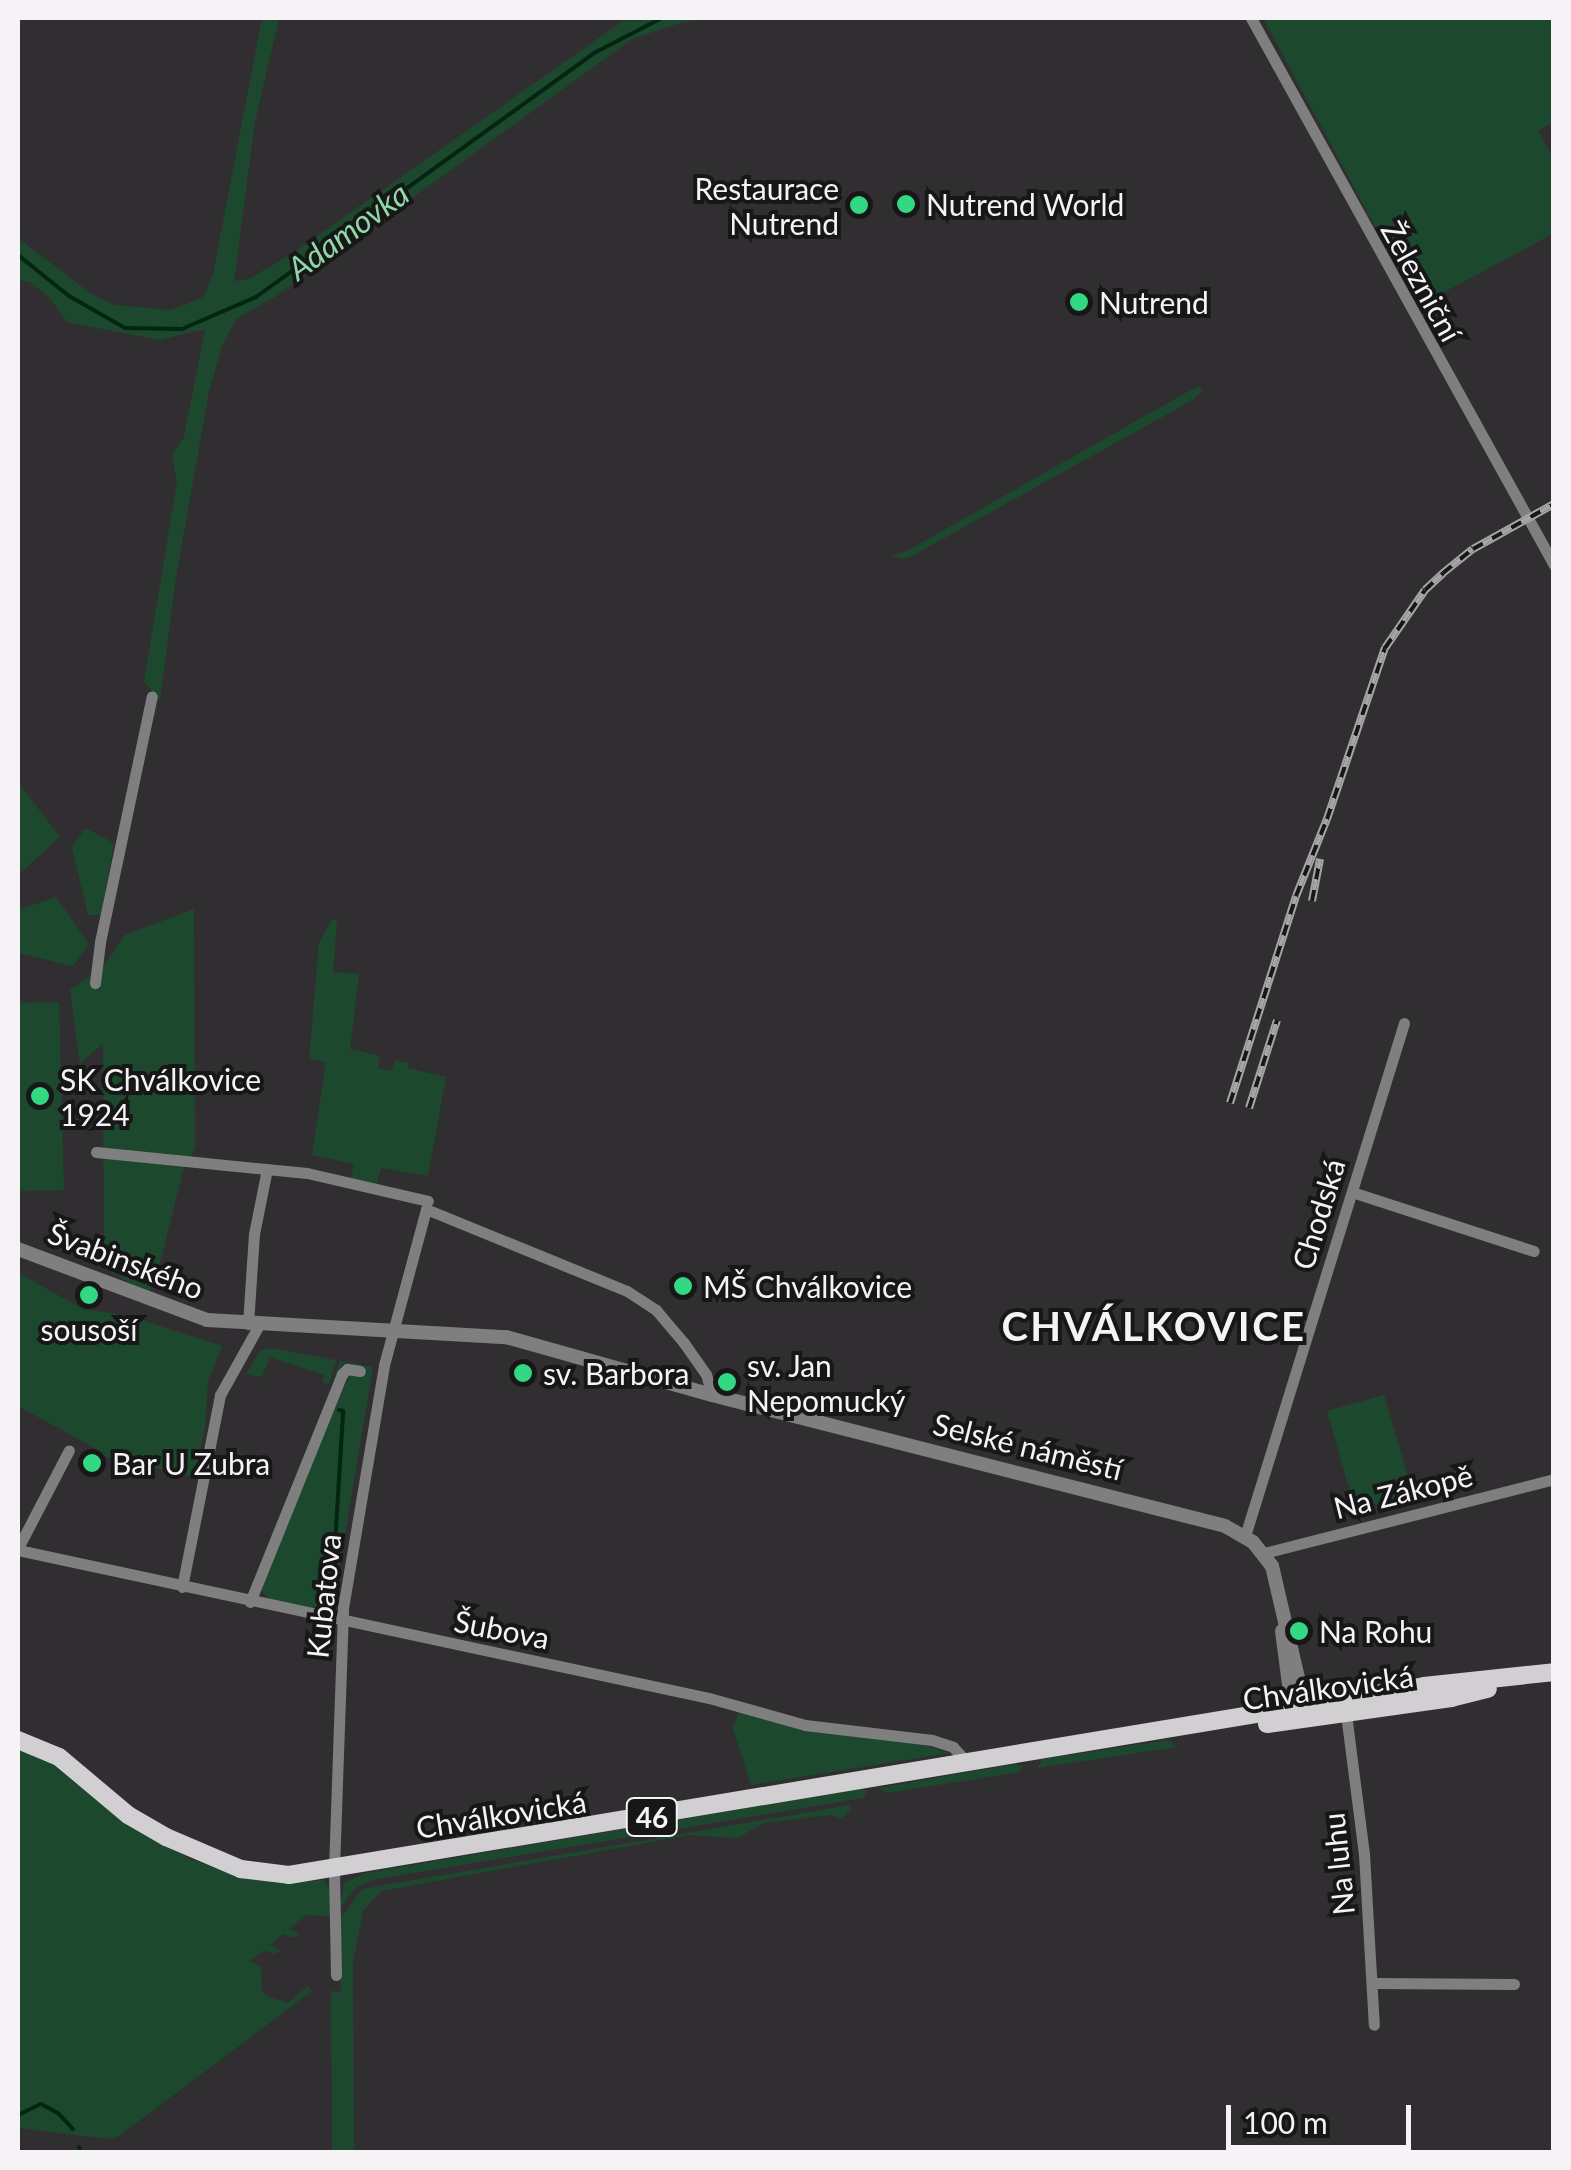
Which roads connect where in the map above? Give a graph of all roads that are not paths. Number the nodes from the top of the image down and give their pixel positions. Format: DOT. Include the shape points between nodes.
graph roads {
  1 [pos="1250,18"];
  2 [pos="1554,566"];
  3 [pos="152,696"];
  4 [pos="96,983"];
  5 [pos="1404,1022"];
  6 [pos="96,1152"];
  7 [pos="267,1170"];
  8 [pos="1352,1192"];
  9 [pos="427,1205"];
  10 [pos="18,1248"];
  11 [pos="1534,1251"];
  12 [pos="254,1324"];
  13 [pos="395,1331"];
  14 [pos="360,1371"];
  15 [pos="712,1395"];
  16 [pos="69,1450"];
  17 [pos="1554,1479"];
  18 [pos="1244,1536"];
  19 [pos="18,1549"];
  20 [pos="1264,1554"];
  21 [pos="182,1586"];
  22 [pos="250,1602"];
  23 [pos="342,1622"];
  24 [pos="1554,1672"];
  25 [pos="1345,1706"];
  26 [pos="1300,1713"];
  27 [pos="18,1740"];
  28 [pos="969,1764"];
  29 [pos="334,1869"];
  30 [pos="336,1975"];
  31 [pos="1373,1983"];
  32 [pos="1514,1984"];
  33 [pos="1374,2025"];
  1 -- 2 [label="street, Železniční"];
  3 -- 4 [label="street"];
  5 -- 8 [label="street, Chodská"];
  6 -- 7 [label="street"];
  7 -- 9 [label="street"];
  7 -- 12 [label="street" via="254,1234"];
  8 -- 11 [label="street"];
  8 -- 18 [label="street, Chodská"];
  9 -- 13 [label="street, Kubatova"];
  9 -- 15 [label="street" via="627,1291 656,1310 706,1374"];
  10 -- 12 [label="street, Švabinského" via="170,1310"];
  12 -- 13 [label="street, Švabinského"];
  12 -- 21 [label="street" via="220,1395"];
  13 -- 15 [label="street, Selské náměstí" via="506,1336"];
  13 -- 23 [label="street, Kubatova" via="365,1466"];
  14 -- 22 [label="street, Kubatova" via="342,1374"];
  15 -- 18 [label="street, Selské náměstí" via="1208,1520"];
  16 -- 19 [label="street"];
  17 -- 20 [label="street, Na Zákopě"];
  18 -- 20 [label="street, Selské náměstí"];
  19 -- 21 [label="street, Šubova"];
  20 -- 26 [label="street, Selské náměstí" via="1276,1580 1282,1648"];
  21 -- 22 [label="street, Šubova"];
  22 -- 23 [label="street, Šubova"];
  23 -- 28 [label="street, Šubova" via="804,1724 932,1740 960,1752"];
  23 -- 29 [label="street, Kubatova"];
  24 -- 25 [label="main road, Chválkovická" via="1448,1683"];
  25 -- 26 [label="main road, Chválkovická"];
  25 -- 31 [label="street, Na luhu"];
  26 -- 28 [label="main road, Chválkovická / 46"];
  27 -- 29 [label="main road, Chválkovická / 46" via="59,1757 148,1828 224,1862 274,1874"];
  28 -- 29 [label="main road, Chválkovická / 46"];
  29 -- 30 [label="street, Kubatova"];
  31 -- 32 [label="street"];
  31 -- 33 [label="street, Na luhu"];
}
